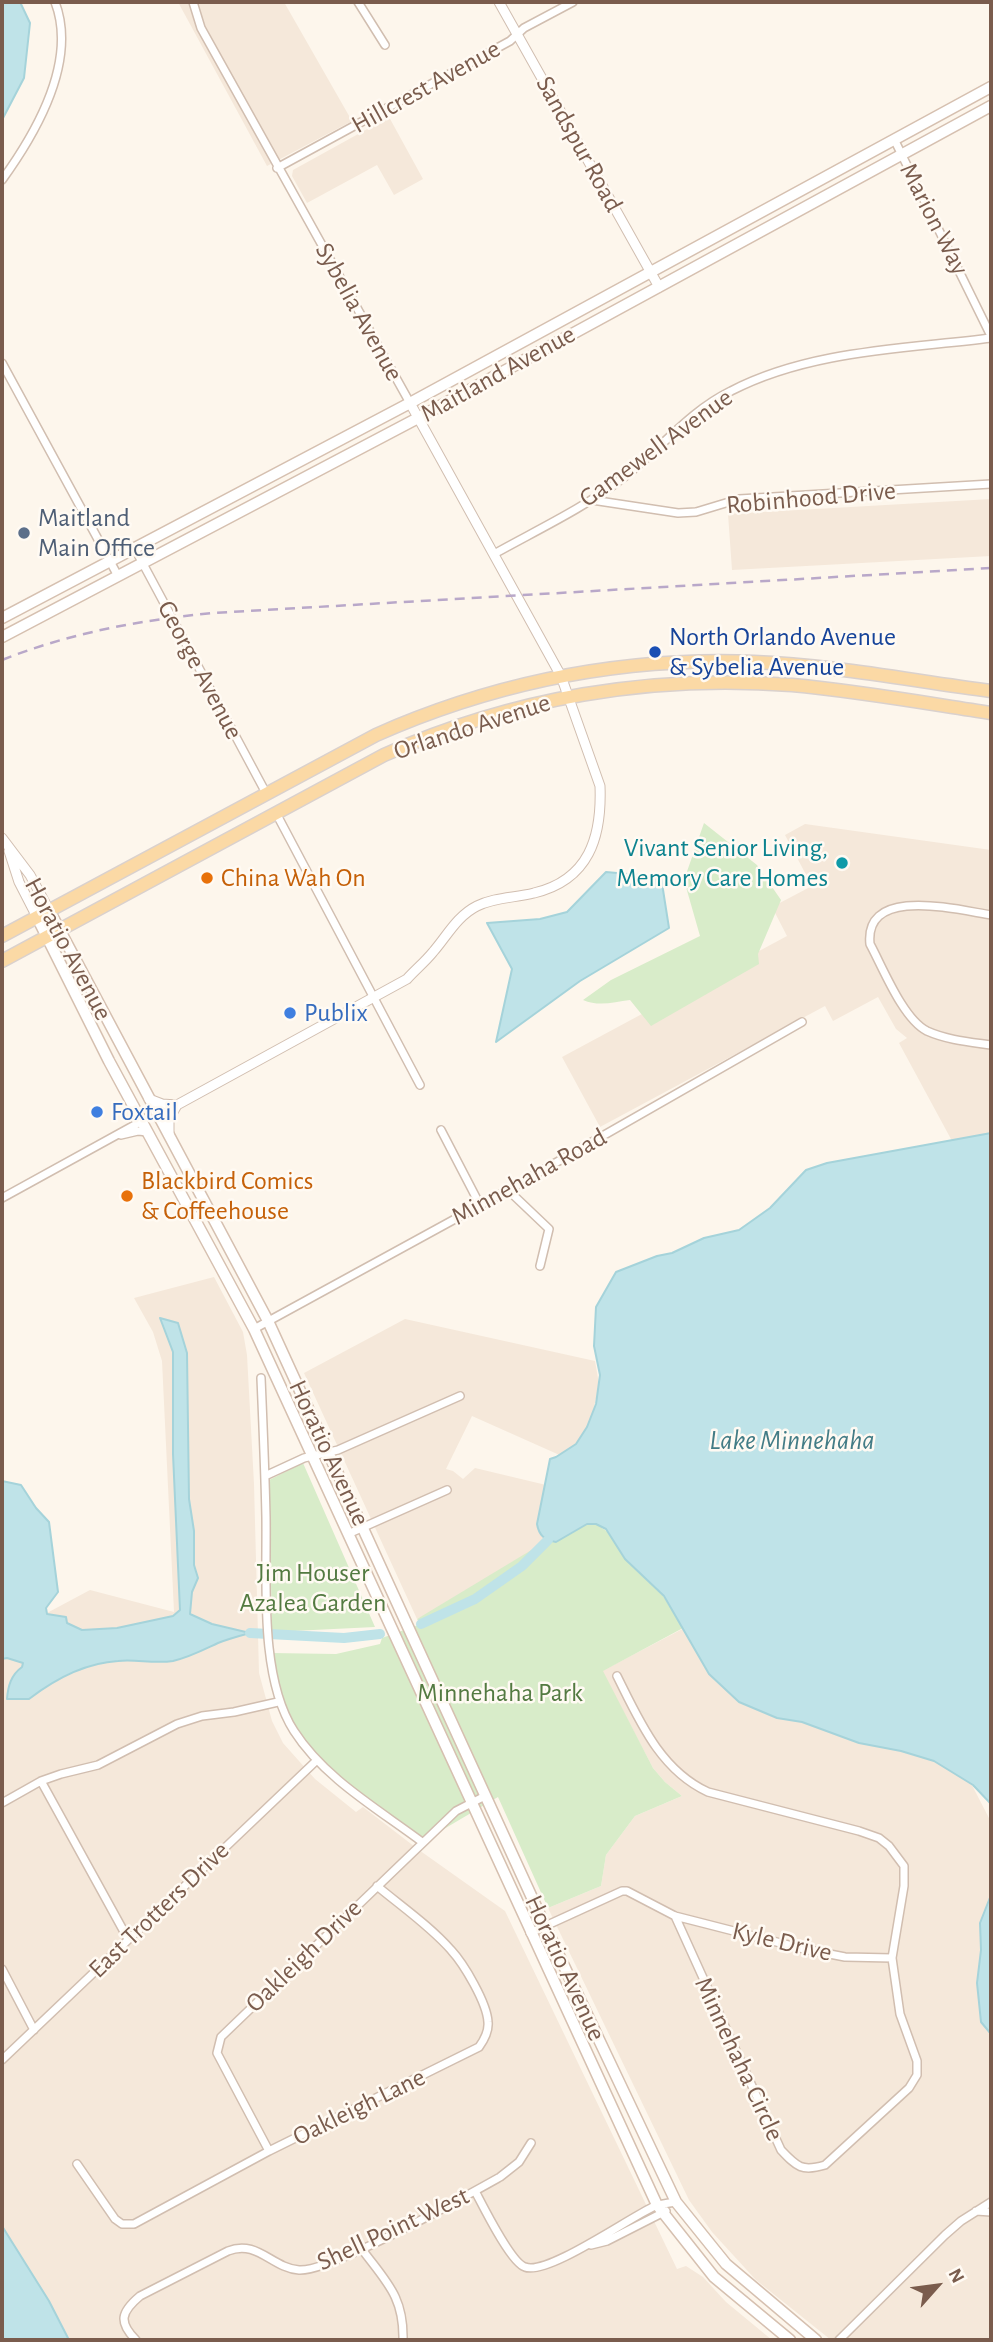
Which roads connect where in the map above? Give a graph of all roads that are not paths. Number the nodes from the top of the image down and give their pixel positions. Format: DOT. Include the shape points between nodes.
graph roads {
  1 [pos="55,2"];
  2 [pos="193,2"];
  3 [pos="360,2"];
  4 [pos="499,2"];
  5 [pos="573,2"];
  6 [pos="517,35"];
  7 [pos="385,45"];
  8 [pos="991,87"];
  9 [pos="991,106"];
  10 [pos="894,139"];
  11 [pos="901,155"];
  12 [pos="277,168"];
  13 [pos="2,180"];
  14 [pos="650,272"];
  15 [pos="659,287"];
  16 [pos="991,337"];
  17 [pos="2,363"];
  18 [pos="410,402"];
  19 [pos="418,418"];
  20 [pos="991,484"];
  21 [pos="591,499"];
  22 [pos="134,547"];
  23 [pos="495,554"];
  24 [pos="110,560"];
  25 [pos="143,562"];
  26 [pos="118,576"];
  27 [pos="2,618"];
  28 [pos="2,638"];
  29 [pos="561,676"];
  30 [pos="991,691"];
  31 [pos="568,696"];
  32 [pos="991,713"];
  33 [pos="266,793"];
  34 [pos="275,813"];
  35 [pos="4,842"];
  36 [pos="49,910"];
  37 [pos="991,915"];
  38 [pos="37,917"];
  39 [pos="60,931"];
  40 [pos="2,936"];
  41 [pos="46,937"];
  42 [pos="2,961"];
  43 [pos="375,998"];
  44 [pos="802,1022"];
  45 [pos="991,1045"];
  46 [pos="420,1085"];
  47 [pos="149,1099"];
  48 [pos="177,1105"];
  49 [pos="142,1121"];
  50 [pos="441,1130"];
  51 [pos="148,1132"];
  52 [pos="114,1136"];
  53 [pos="169,1136"];
  54 [pos="508,1190"];
  55 [pos="2,1198"];
  56 [pos="480,1205"];
  57 [pos="540,1266"];
  58 [pos="268,1321"];
  59 [pos="254,1329"];
  60 [pos="261,1378"];
  61 [pos="460,1396"];
  62 [pos="328,1452"];
  63 [pos="312,1455"];
  64 [pos="265,1476"];
  65 [pos="447,1490"];
  66 [pos="363,1527"];
  67 [pos="348,1534"];
  68 [pos="617,1676"];
  69 [pos="278,1702"];
  70 [pos="316,1761"];
  71 [pos="41,1781"];
  72 [pos="485,1796"];
  73 [pos="2,1803"];
  74 [pos="471,1803"];
  75 [pos="422,1842"];
  76 [pos="377,1885"];
  77 [pos="675,1916"];
  78 [pos="545,1926"];
  79 [pos="530,1933"];
  80 [pos="128,1940"];
  81 [pos="892,1958"];
  82 [pos="2,1969"];
  83 [pos="34,2030"];
  84 [pos="2,2060"];
  85 [pos="531,2143"];
  86 [pos="269,2151"];
  87 [pos="77,2164"];
  88 [pos="475,2191"];
  89 [pos="676,2202"];
  90 [pos="991,2202"];
  91 [pos="660,2209"];
  92 [pos="976,2211"];
  93 [pos="991,2212"];
  94 [pos="361,2248"];
  95 [pos="136,2340"];
  96 [pos="403,2340"];
  97 [pos="790,2340"];
  98 [pos="816,2340"];
  99 [pos="839,2340"];
  1 -- 13 [label="street" via="62,39 57,71 34,130"];
  2 -- 12 [label="street, Sybelia Avenue" via="201,28"];
  3 -- 7 [label="street"];
  4 -- 6 [label="street, Sandspur Road"];
  5 -- 6 [label="street, Hillcrest Avenue"];
  6 -- 12 [label="street, Hillcrest Avenue"];
  6 -- 14 [label="street, Sandspur Road"];
  8 -- 10 [label="main road, Maitland Avenue"];
  9 -- 11 [label="main road, Maitland Avenue"];
  10 -- 11 [label="street, Marion Way"];
  10 -- 14 [label="main road, Maitland Avenue"];
  11 -- 15 [label="main road, Maitland Avenue"];
  11 -- 16 [label="street, Marion Way"];
  12 -- 18 [label="street, Sybelia Avenue"];
  14 -- 15 [label="street, Sandspur Road"];
  14 -- 18 [label="main road, Maitland Avenue"];
  15 -- 19 [label="main road, Maitland Avenue"];
  16 -- 21 [label="street, Gamewell Avenue" via="831,358 780,370 730,391 693,414 624,478"];
  17 -- 24 [label="street"];
  18 -- 19 [label="street, Sybelia Avenue"];
  18 -- 22 [label="main road, Maitland Avenue"];
  19 -- 23 [label="street, Sybelia Avenue"];
  19 -- 25 [label="main road, Maitland Avenue"];
  20 -- 21 [label="street, Robinhood Drive" via="739,499 678,513"];
  21 -- 23 [label="street, Gamewell Avenue"];
  22 -- 24 [label="main road, Maitland Avenue"];
  22 -- 25 [label="street, George Avenue"];
  23 -- 29 [label="street, Sybelia Avenue"];
  24 -- 26 [label="street"];
  24 -- 27 [label="main road, Maitland Avenue"];
  25 -- 26 [label="main road, Maitland Avenue"];
  25 -- 33 [label="street, George Avenue"];
  26 -- 28 [label="main road, Maitland Avenue"];
  29 -- 30 [label="main road, Orlando Avenue" via="657,663 755,662"];
  29 -- 31 [label="street, Sybelia Avenue"];
  29 -- 33 [label="main road, Orlando Avenue" via="462,701 402,724"];
  31 -- 32 [label="main road, Orlando Avenue" via="681,683 783,685"];
  31 -- 34 [label="main road, Orlando Avenue" via="477,720 407,745"];
  31 -- 43 [label="street, Sybelia Avenue" via="600,786 595,841 584,862 552,888 476,906 458,919 407,979"];
  33 -- 36 [label="main road, Orlando Avenue"];
  34 -- 39 [label="main road, Orlando Avenue"];
  34 -- 43 [label="street"];
  35 -- 36 [label="street, Horatio Avenue"];
  35 -- 38 [label="street, Horatio Avenue"];
  36 -- 38 [label="main road, Orlando Avenue"];
  36 -- 39 [label="main road, Horatio Avenue"];
  37 -- 45 [label="street" via="901,906 874,920 869,932 870,944 910,1017 925,1030 946,1038"];
  38 -- 40 [label="main road, Orlando Avenue"];
  38 -- 41 [label="main road, Horatio Avenue"];
  39 -- 41 [label="main road, Orlando Avenue"];
  39 -- 47 [label="main road, Horatio Avenue"];
  41 -- 42 [label="main road, Orlando Avenue"];
  41 -- 49 [label="main road, Horatio Avenue"];
  43 -- 46 [label="street"];
  43 -- 48 [label="street, Sybelia Avenue"];
  44 -- 54 [label="street, Minnehaha Road"];
  47 -- 48 [label="street"];
  47 -- 53 [label="main road, Horatio Avenue"];
  48 -- 53 [label="street"];
  49 -- 51 [label="main road, Horatio Avenue"];
  49 -- 52 [label="street"];
  49 -- 53 [label="main road" via="154,1123"];
  50 -- 56 [label="street"];
  51 -- 52 [label="street"];
  51 -- 59 [label="main road, Horatio Avenue"];
  52 -- 55 [label="street"];
  53 -- 58 [label="main road, Horatio Avenue"];
  54 -- 56 [label="street, Minnehaha Road"];
  54 -- 57 [label="street" via="549,1229"];
  56 -- 58 [label="street, Minnehaha Road"];
  58 -- 59 [label="street, Minnehaha Road"];
  58 -- 62 [label="main road, Horatio Avenue"];
  59 -- 63 [label="main road, Horatio Avenue"];
  60 -- 64 [label="street"];
  61 -- 62 [label="street"];
  62 -- 63 [label="street"];
  62 -- 66 [label="main road, Horatio Avenue"];
  63 -- 64 [label="street"];
  63 -- 67 [label="main road, Horatio Avenue"];
  64 -- 69 [label="street" via="269,1640"];
  65 -- 66 [label="street"];
  66 -- 67 [label="street"];
  66 -- 72 [label="main road, Horatio Avenue"];
  67 -- 74 [label="main road, Horatio Avenue"];
  68 -- 81 [label="street, Minnehaha Circle" via="646,1734 690,1783 708,1792 859,1831 889,1846 904,1866"];
  69 -- 70 [label="street"];
  69 -- 71 [label="street" via="177,1724 98,1765"];
  70 -- 75 [label="street"];
  70 -- 80 [label="street, East Trotters Drive"];
  71 -- 73 [label="street"];
  71 -- 80 [label="street"];
  72 -- 74 [label="street, Oakleigh Drive"];
  72 -- 78 [label="main road, Horatio Avenue"];
  74 -- 75 [label="street, Oakleigh Drive"];
  74 -- 79 [label="main road, Horatio Avenue"];
  75 -- 76 [label="street, Oakleigh Drive"];
  76 -- 86 [label="street, Oakleigh Drive" via="221,2037 218,2053"];
  76 -- 86 [label="street, Oakleigh Lane" via="461,1962 484,2007 489,2023 486,2036 479,2048"];
  77 -- 78 [label="street" via="622,1891"];
  77 -- 81 [label="street, Kyle Drive" via="804,1949"];
  77 -- 81 [label="street, Minnehaha Circle" via="781,2150 794,2165 810,2170 835,2159 917,2075 917,2061 900,2014"];
  78 -- 79 [label="street"];
  78 -- 89 [label="main road, Horatio Avenue"];
  79 -- 91 [label="main road, Horatio Avenue"];
  80 -- 83 [label="street, East Trotters Drive"];
  82 -- 83 [label="street"];
  83 -- 84 [label="street, East Trotters Drive"];
  85 -- 88 [label="street, Shell Point West" via="519,2162"];
  86 -- 87 [label="street, Oakleigh Lane" via="134,2224 115,2219"];
  88 -- 91 [label="street" via="514,2259 525,2268 540,2267"];
  88 -- 94 [label="street, Shell Point West"];
  89 -- 91 [label="street"];
  89 -- 98 [label="main road, Horatio Avenue" via="726,2264"];
  90 -- 92 [label="street"];
  91 -- 97 [label="main road, Horatio Avenue" via="714,2277"];
  92 -- 93 [label="street"];
  92 -- 99 [label="street" via="945,2235"];
  94 -- 95 [label="street, Shell Point West" via="299,2270 253,2249 229,2251 128,2305 125,2327"];
  94 -- 96 [label="street" via="396,2295"];
}
